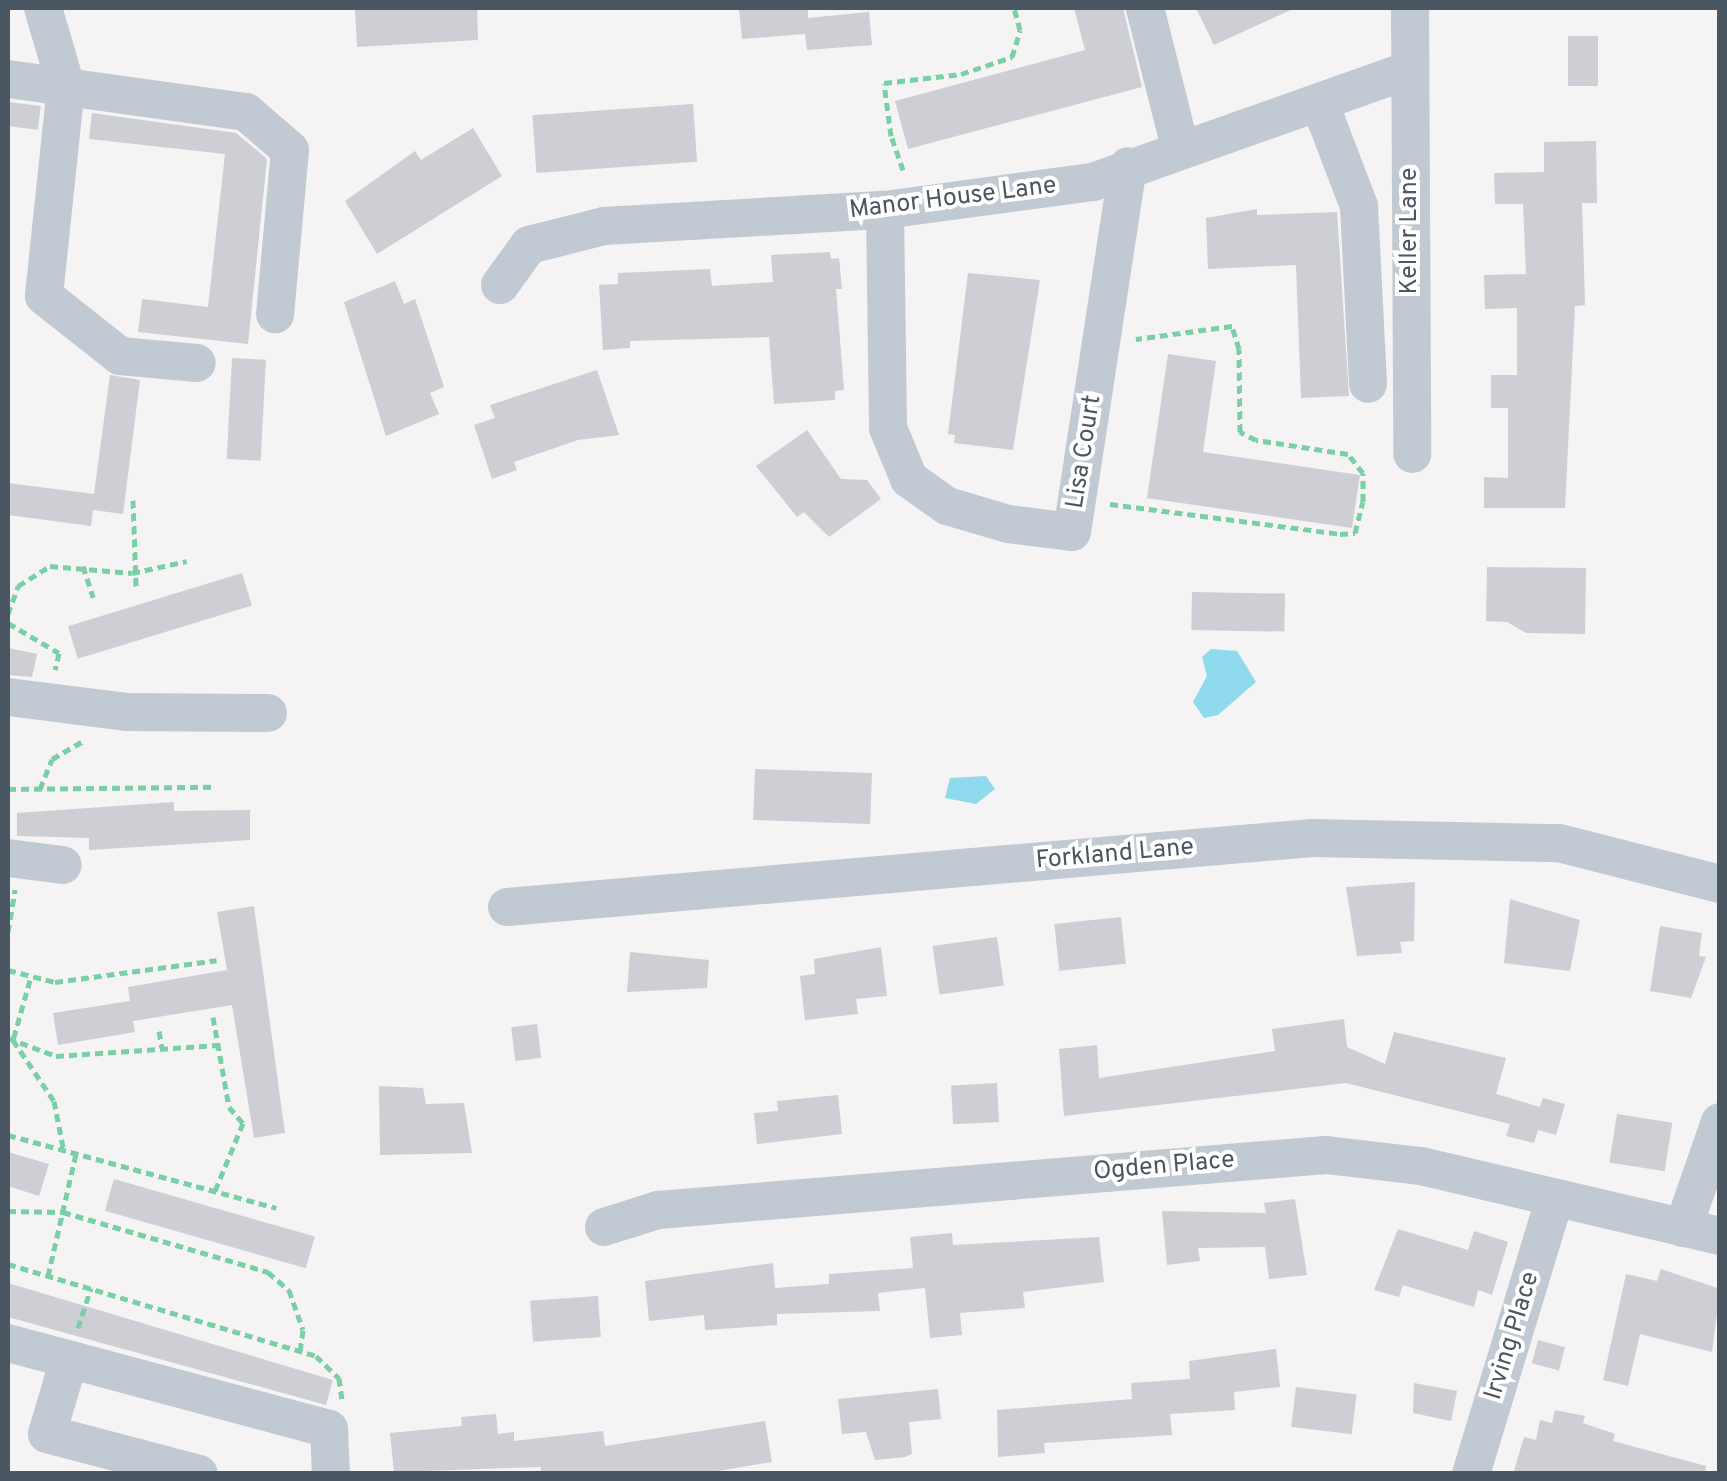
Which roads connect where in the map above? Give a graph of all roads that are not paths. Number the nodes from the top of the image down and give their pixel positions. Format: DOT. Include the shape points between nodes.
graph roads {
  1 [pos="43,8"];
  2 [pos="1145,8"];
  3 [pos="1410,8"];
  4 [pos="1409,70"];
  5 [pos="8,78"];
  6 [pos="66,86"];
  7 [pos="1320,104"];
  8 [pos="1181,151"];
  9 [pos="1128,166"];
  10 [pos="885,210"];
  11 [pos="500,285"];
  12 [pos="276,314"];
  13 [pos="197,363"];
  14 [pos="1368,384"];
  15 [pos="1412,454"];
  16 [pos="8,697"];
  17 [pos="268,713"];
  18 [pos="8,858"];
  19 [pos="64,865"];
  20 [pos="1720,884"];
  21 [pos="507,907"];
  22 [pos="1720,1122"];
  23 [pos="1555,1198"];
  24 [pos="604,1227"];
  25 [pos="1682,1228"];
  26 [pos="1720,1236"];
  27 [pos="8,1343"];
  28 [pos="69,1360"];
  29 [pos="199,1474"];
  30 [pos="330,1474"];
  31 [pos="1471,1474"];
  1 -- 6 [label="street"];
  2 -- 8 [label="street"];
  3 -- 4 [label="street, Keller Lane"];
  4 -- 7 [label="street, Manor House Lane"];
  4 -- 15 [label="street, Keller Lane"];
  5 -- 6 [label="street"];
  6 -- 12 [label="street" via="246,112 290,150"];
  6 -- 13 [label="street" via="44,296 120,356"];
  7 -- 8 [label="street, Manor House Lane"];
  7 -- 14 [label="street" via="1359,206"];
  8 -- 9 [label="street, Manor House Lane"];
  9 -- 10 [label="street, Manor House Lane" via="1093,182"];
  9 -- 10 [label="street, Lisa Court" via="1072,532 1008,524 947,506 909,479 888,428"];
  10 -- 11 [label="street, Manor House Lane" via="589,229 529,245"];
  16 -- 17 [label="street" via="119,711"];
  18 -- 19 [label="street"];
  20 -- 21 [label="street, Forkland Lane" via="1558,843 1312,838"];
  22 -- 25 [label="street"];
  23 -- 24 [label="street, Ogden Place" via="1421,1166 1326,1155 658,1210"];
  23 -- 25 [label="street, Ogden Place"];
  23 -- 31 [label="street, Irving Place"];
  25 -- 26 [label="street, Ogden Place"];
  27 -- 28 [label="street"];
  28 -- 29 [label="street" via="47,1434"];
  28 -- 30 [label="street" via="329,1429"];
}
